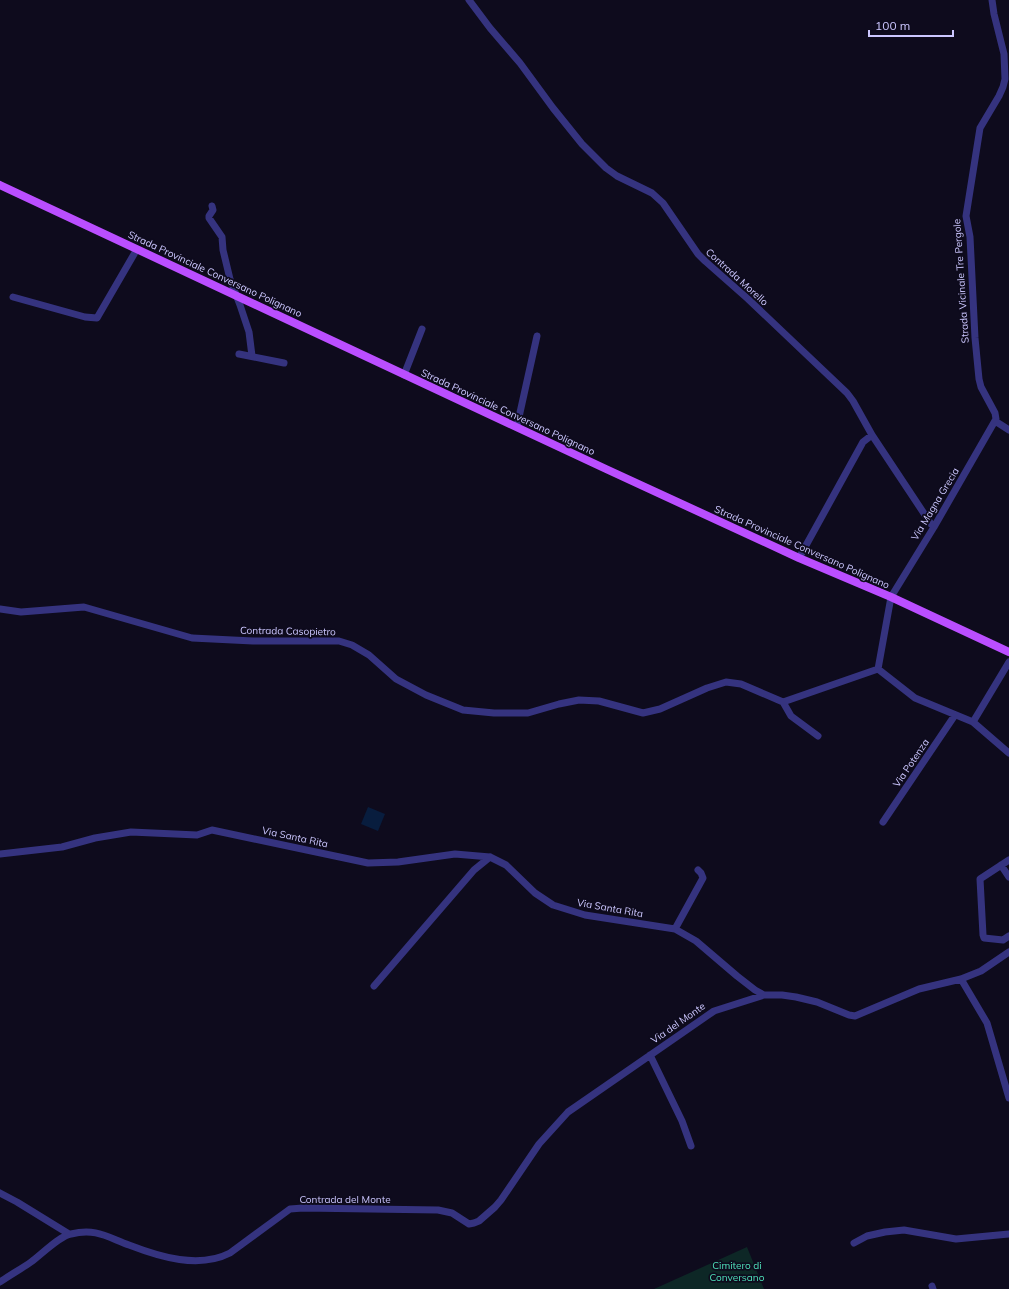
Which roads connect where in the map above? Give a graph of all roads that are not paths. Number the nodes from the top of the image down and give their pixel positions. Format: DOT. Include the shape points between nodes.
graph roads {
  1 [pos="469,0"];
  2 [pos="992,0"];
  3 [pos="0,185"];
  4 [pos="212,206"];
  5 [pos="137,249"];
  6 [pos="236,295"];
  7 [pos="13,297"];
  8 [pos="422,329"];
  9 [pos="537,336"];
  10 [pos="239,354"];
  11 [pos="252,356"];
  12 [pos="284,363"];
  13 [pos="404,375"];
  14 [pos="995,421"];
  15 [pos="517,426"];
  16 [pos="1008,427"];
  17 [pos="872,435"];
  18 [pos="934,527"];
  19 [pos="798,558"];
  20 [pos="891,597"];
  21 [pos="0,609"];
  22 [pos="1009,652"];
  23 [pos="1009,662"];
  24 [pos="878,669"];
  25 [pos="783,702"];
  26 [pos="955,715"];
  27 [pos="973,722"];
  28 [pos="818,736"];
  29 [pos="1009,753"];
  30 [pos="883,822"];
  31 [pos="0,854"];
  32 [pos="490,857"];
  33 [pos="1009,860"];
  34 [pos="1001,866"];
  35 [pos="698,870"];
  36 [pos="1009,877"];
  37 [pos="675,929"];
  38 [pos="1009,936"];
  39 [pos="1009,952"];
  40 [pos="961,979"];
  41 [pos="374,986"];
  42 [pos="764,995"];
  43 [pos="650,1055"];
  44 [pos="1009,1098"];
  45 [pos="690,1146"];
  46 [pos="0,1193"];
  47 [pos="69,1234"];
  48 [pos="1009,1234"];
  49 [pos="854,1243"];
  50 [pos="0,1282"];
  1 -- 17 [label="street, Contrada Morello" via="593,155 612,172 652,193 664,203 701,258 847,394"];
  2 -- 14 [label="street, Strada Vicinale Tre Pergole" via="1004,54 1005,79 999,96 980,128 966,216 971,241 978,371 981,387 995,413"];
  3 -- 5 [label="main road, Strada Provinciale Conversano Polignano"];
  4 -- 6 [label="street" via="209,218 222,238"];
  5 -- 6 [label="main road, Strada Provinciale Conversano Polignano"];
  5 -- 7 [label="street" via="97,318"];
  6 -- 11 [label="street" via="248,332"];
  6 -- 13 [label="main road, Strada Provinciale Conversano Polignano"];
  8 -- 13 [label="street"];
  9 -- 15 [label="street"];
  10 -- 11 [label="street"];
  11 -- 12 [label="street"];
  13 -- 15 [label="main road, Strada Provinciale Conversano Polignano"];
  14 -- 16 [label="street"];
  14 -- 18 [label="street, Via Magna Grecia"];
  15 -- 19 [label="main road, Strada Provinciale Conversano Polignano"];
  17 -- 18 [label="street, Contrada Morello"];
  17 -- 19 [label="street" via="864,442"];
  18 -- 20 [label="street, Via Magna Grecia"];
  19 -- 20 [label="main road, Strada Provinciale Conversano Polignano"];
  20 -- 22 [label="main road, Strada Provinciale Conversano Polignano"];
  20 -- 24 [label="street"];
  21 -- 25 [label="street, Contrada Casopietro" via="21,612 84,607 192,638 253,642 339,641 369,655 396,679 462,710 528,713 579,700 599,701 643,713 660,709 726,682 741,684"];
  23 -- 27 [label="street"];
  24 -- 25 [label="street"];
  24 -- 26 [label="street" via="915,698"];
  25 -- 28 [label="street" via="791,716"];
  26 -- 27 [label="street"];
  26 -- 30 [label="street, Via Potenza"];
  27 -- 29 [label="street"];
  31 -- 32 [label="street, Via Santa Rita" via="62,847 131,832 197,835 212,830 368,863 398,862 455,854"];
  32 -- 37 [label="street, Via Santa Rita" via="506,864 542,899 568,910"];
  32 -- 41 [label="street" via="474,870"];
  33 -- 34 [label="street"];
  34 -- 36 [label="street"];
  34 -- 38 [label="street" via="980,879 982,935 984,938 1003,940"];
  35 -- 37 [label="street" via="703,878"];
  37 -- 42 [label="street, Via Santa Rita" via="696,941"];
  39 -- 40 [label="street" via="981,971"];
  40 -- 42 [label="street" via="919,989 856,1016 796,997"];
  40 -- 44 [label="street" via="987,1023"];
  42 -- 43 [label="street, Via del Monte" via="714,1011"];
  43 -- 45 [label="street" via="682,1121"];
  43 -- 47 [label="street, Contrada del Monte" via="568,1112 539,1144 501,1200 488,1214 474,1223 469,1224 452,1213 438,1210 303,1208 290,1210 220,1258 196,1260 164,1257 98,1232"];
  46 -- 47 [label="street"];
  47 -- 50 [label="street, Contrada del Monte"];
  48 -- 49 [label="street" via="956,1239 904,1230 867,1236"];
}
